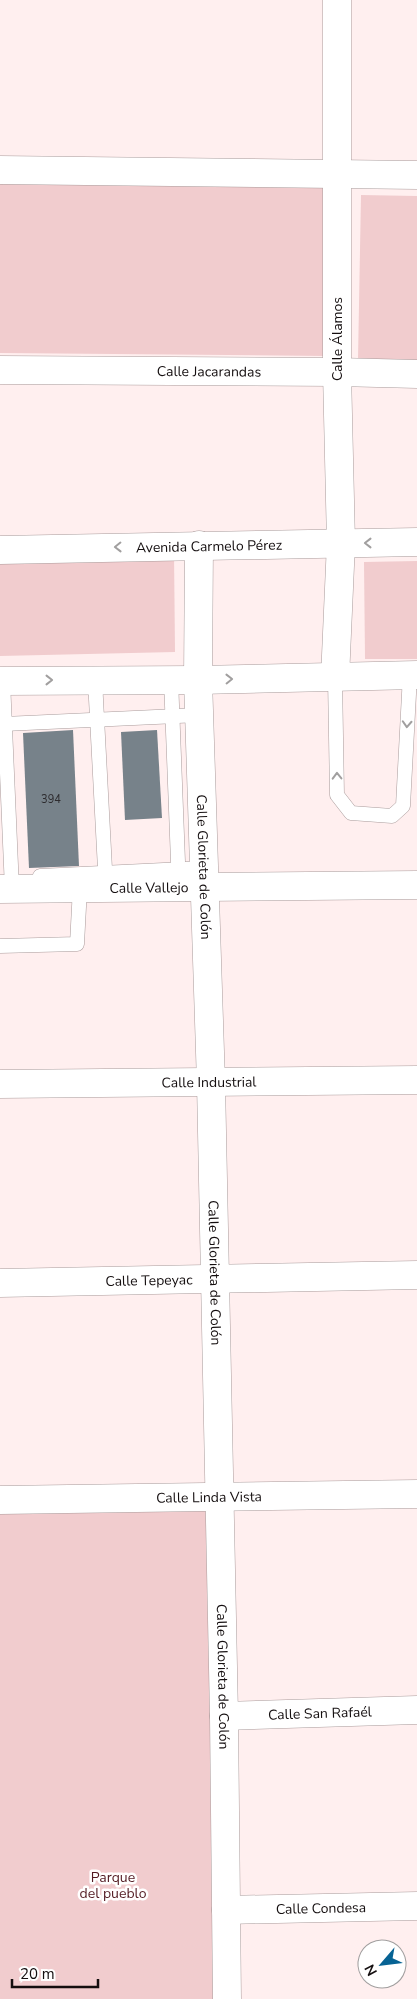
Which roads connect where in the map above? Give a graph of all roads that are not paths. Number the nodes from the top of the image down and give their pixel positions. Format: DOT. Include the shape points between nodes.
graph roads {
  1 [pos="337,0"];
  2 [pos="0,170"];
  3 [pos="337,174"];
  4 [pos="417,175"];
  5 [pos="0,370"];
  6 [pos="337,372"];
  7 [pos="417,374"];
  8 [pos="417,542"];
  9 [pos="341,543"];
  10 [pos="199,545"];
  11 [pos="0,550"];
  12 [pos="414,675"];
  13 [pos="336,678"];
  14 [pos="170,679"];
  15 [pos="95,680"];
  16 [pos="198,680"];
  17 [pos="2,681"];
  18 [pos="199,716"];
  19 [pos="171,717"];
  20 [pos="98,720"];
  21 [pos="4,724"];
  22 [pos="206,878"];
  23 [pos="179,879"];
  24 [pos="97,883"];
  25 [pos="8,885"];
  26 [pos="417,885"];
  27 [pos="0,946"];
  28 [pos="417,1080"];
  29 [pos="211,1083"];
  30 [pos="0,1084"];
  31 [pos="417,1275"];
  32 [pos="214,1278"];
  33 [pos="0,1282"];
  34 [pos="417,1494"];
  35 [pos="219,1498"];
  36 [pos="0,1500"];
  37 [pos="417,1710"];
  38 [pos="224,1716"];
  39 [pos="417,1906"];
  40 [pos="226,1910"];
  41 [pos="227,1999"];
  1 -- 3 [label="street, Calle Álamos"];
  2 -- 3 [label="street"];
  3 -- 4 [label="street"];
  3 -- 6 [label="street, Calle Álamos"];
  5 -- 6 [label="street, Calle Jacarandas"];
  6 -- 7 [label="street, Calle Jacarandas"];
  6 -- 9 [label="street, Calle Álamos"];
  8 -- 9 [label="street, Avenida Carmelo Pérez, one-way"];
  9 -- 10 [label="street, Avenida Carmelo Pérez"];
  9 -- 13 [label="street, Calle Álamos"];
  10 -- 11 [label="street, Avenida Carmelo Pérez, one-way"];
  10 -- 16 [label="street, Calle Glorieta de Colón"];
  12 -- 13 [label="street"];
  12 -- 13 [label="lane, one-way" via="403,806 392,816 350,813 337,795"];
  16 -- 13 [label="street, one-way"];
  14 -- 15 [label="street"];
  14 -- 16 [label="street"];
  14 -- 19 [label="lane"];
  17 -- 15 [label="street, one-way"];
  15 -- 20 [label="lane"];
  16 -- 18 [label="street, Calle Glorieta de Colón"];
  17 -- 21 [label="lane"];
  18 -- 19 [label="lane"];
  18 -- 22 [label="street, Calle Glorieta de Colón"];
  19 -- 20 [label="lane"];
  19 -- 23 [label="lane"];
  20 -- 21 [label="lane"];
  20 -- 24 [label="lane"];
  21 -- 25 [label="lane"];
  22 -- 23 [label="street, Calle Vallejo"];
  22 -- 26 [label="street, Calle Vallejo"];
  22 -- 29 [label="street, Calle Glorieta de Colón"];
  23 -- 24 [label="street, Calle Vallejo"];
  24 -- 25 [label="street, Calle Vallejo"];
  24 -- 27 [label="lane" via="77,944"];
  28 -- 29 [label="street, Calle Industrial"];
  29 -- 30 [label="street, Calle Industrial"];
  29 -- 32 [label="street, Calle Glorieta de Colón"];
  31 -- 32 [label="street, Calle Tepeyac"];
  32 -- 33 [label="street, Calle Tepeyac"];
  32 -- 35 [label="street, Calle Glorieta de Colón"];
  34 -- 35 [label="street, Calle Linda Vista"];
  35 -- 36 [label="street, Calle Linda Vista"];
  35 -- 38 [label="street, Calle Glorieta de Colón"];
  37 -- 38 [label="street, Calle San Rafaél"];
  38 -- 40 [label="street, Calle Glorieta de Colón"];
  39 -- 40 [label="street, Calle Condesa"];
  40 -- 41 [label="street, Calle Glorieta de Colón"];
}
